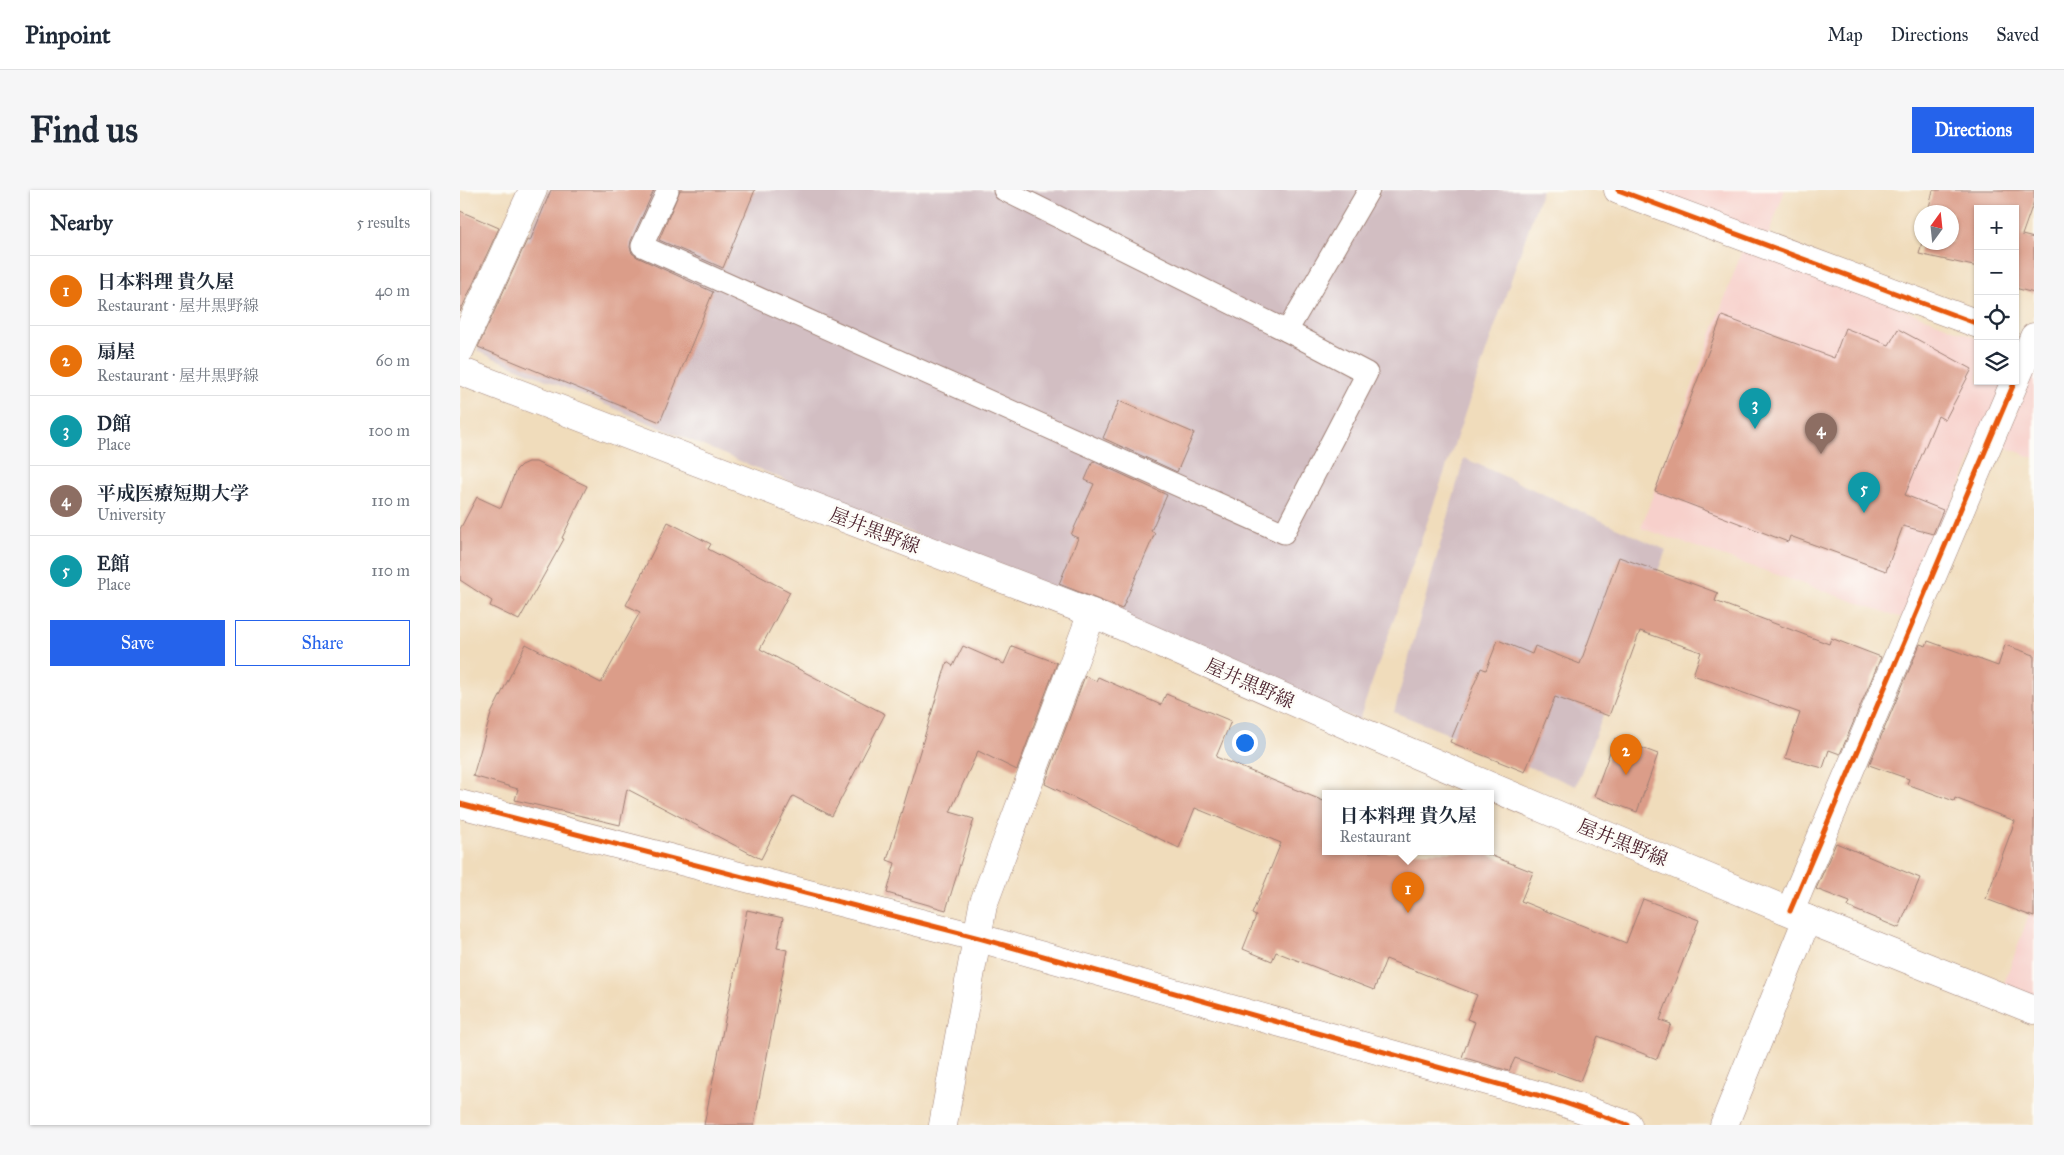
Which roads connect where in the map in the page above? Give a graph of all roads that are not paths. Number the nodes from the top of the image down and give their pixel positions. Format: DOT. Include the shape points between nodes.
graph roads {
  1 [pos="532,190"];
  2 [pos="668,190"];
  3 [pos="1004,190"];
  4 [pos="1369,190"];
  5 [pos="1618,190"];
  6 [pos="1974,323"];
  7 [pos="1287,331"];
  8 [pos="2027,339"];
  9 [pos="460,350"];
  10 [pos="2019,367"];
  11 [pos="460,371"];
  12 [pos="2013,385"];
  13 [pos="1092,613"];
  14 [pos="460,804"];
  15 [pos="1799,915"];
  16 [pos="979,938"];
  17 [pos="2034,1010"];
  18 [pos="943,1125"];
  19 [pos="1628,1125"];
  20 [pos="1724,1125"];
  1 -- 9 [label="street"];
  2 -- 7 [label="lane" via="642,246 1284,533 1367,373"];
  3 -- 7 [label="lane"];
  4 -- 7 [label="lane"];
  5 -- 6 [label="street"];
  8 -- 10 [label="street"];
  11 -- 13 [label="street, 屋井黒野線"];
  12 -- 15 [label="street"];
  13 -- 15 [label="street, 屋井黒野線" via="1367,734"];
  13 -- 16 [label="street" via="984,905"];
  14 -- 16 [label="street"];
  15 -- 17 [label="street, 屋井黒野線"];
  15 -- 20 [label="street"];
  16 -- 18 [label="street"];
  16 -- 19 [label="street" via="1552,1100"];
}
